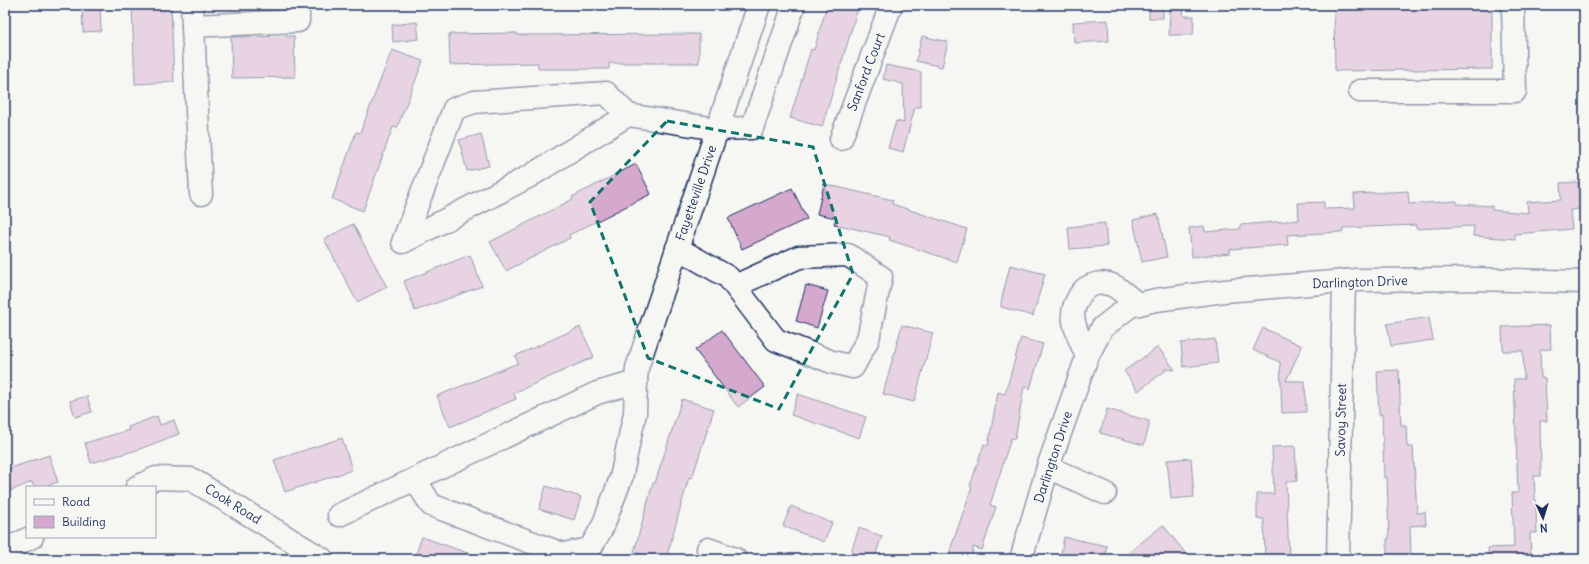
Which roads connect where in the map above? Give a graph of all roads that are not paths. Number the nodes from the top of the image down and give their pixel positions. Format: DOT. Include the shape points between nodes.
graph roads {
  1 [pos="298,5"];
  2 [pos="759,5"];
  3 [pos="794,5"];
  4 [pos="891,5"];
  5 [pos="1513,5"];
  6 [pos="193,15"];
  7 [pos="1360,90"];
  8 [pos="628,114"];
  9 [pos="717,129"];
  10 [pos="841,139"];
  11 [pos="201,194"];
  12 [pos="677,248"];
  13 [pos="1344,281"];
  14 [pos="1584,282"];
  15 [pos="735,286"];
  16 [pos="1138,304"];
  17 [pos="1088,357"];
  18 [pos="636,382"];
  19 [pos="1048,467"];
  20 [pos="415,479"];
  21 [pos="139,486"];
  22 [pos="1105,493"];
  23 [pos="339,515"];
  24 [pos="30,538"];
  25 [pos="708,549"];
  26 [pos="5,550"];
  27 [pos="322,559"];
  28 [pos="735,559"];
  29 [pos="1021,559"];
  30 [pos="1338,559"];
  1 -- 6 [label="street" via="298,21"];
  2 -- 9 [label="street, Fayetteville Drive"];
  3 -- 9 [label="street" via="752,128"];
  4 -- 10 [label="street, Sanford Court"];
  5 -- 7 [label="street" via="1515,91"];
  6 -- 11 [label="street"];
  8 -- 8 [label="street" via="530,176 403,242 454,109 474,102 606,93"];
  8 -- 9 [label="street"];
  9 -- 12 [label="street, Fayetteville Drive"];
  12 -- 15 [label="street" via="728,277"];
  12 -- 18 [label="street, Fayetteville Drive" via="636,368"];
  13 -- 14 [label="street, Darlington Drive" via="1475,279"];
  13 -- 16 [label="street, Darlington Drive" via="1224,291"];
  13 -- 30 [label="street, Savoy Street"];
  15 -- 15 [label="street" via="776,340 832,362 853,367 868,339 881,277 848,255 798,257"];
  16 -- 17 [label="street, Darlington Drive" via="1130,306 1102,328"];
  16 -- 17 [label="street" via="1115,286 1104,283 1092,284 1082,292 1074,306 1073,316"];
  17 -- 19 [label="street, Darlington Drive"];
  18 -- 20 [label="street" via="597,393"];
  18 -- 20 [label="street, Fayetteville Drive" via="635,413 621,478 603,526 590,549 563,554 430,505"];
  19 -- 22 [label="street"];
  19 -- 29 [label="street, Darlington Drive"];
  20 -- 23 [label="street"];
  21 -- 27 [label="street, Cook Road" via="156,478 191,479"];
  24 -- 26 [label="street"];
  25 -- 28 [label="street"];
}
